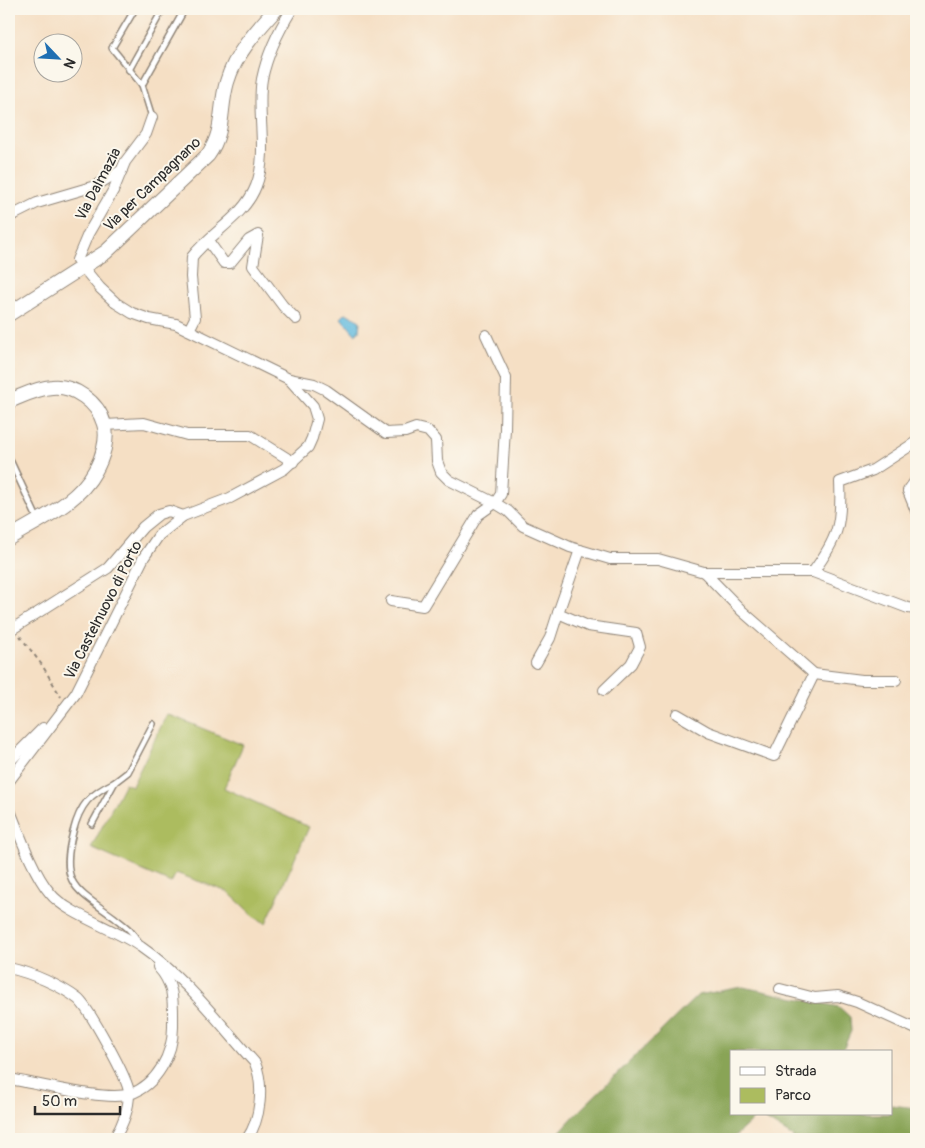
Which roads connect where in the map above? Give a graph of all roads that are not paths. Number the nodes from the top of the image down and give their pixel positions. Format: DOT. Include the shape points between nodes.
graph roads {
  1 [pos="135,9"];
  2 [pos="163,9"];
  3 [pos="177,9"];
  4 [pos="276,9"];
  5 [pos="292,9"];
  6 [pos="129,70"];
  7 [pos="142,85"];
  8 [pos="152,117"];
  9 [pos="122,170"];
  10 [pos="11,214"];
  11 [pos="209,242"];
  12 [pos="82,266"];
  13 [pos="9,314"];
  14 [pos="296,319"];
  15 [pos="189,330"];
  16 [pos="486,336"];
  17 [pos="289,380"];
  18 [pos="9,402"];
  19 [pos="105,425"];
  20 [pos="916,442"];
  21 [pos="11,462"];
  22 [pos="293,462"];
  23 [pos="916,480"];
  24 [pos="495,503"];
  25 [pos="916,511"];
  26 [pos="183,516"];
  27 [pos="38,520"];
  28 [pos="9,538"];
  29 [pos="580,550"];
  30 [pos="704,572"];
  31 [pos="813,572"];
  32 [pos="391,601"];
  33 [pos="916,609"];
  34 [pos="558,613"];
  35 [pos="11,629"];
  36 [pos="536,663"];
  37 [pos="814,674"];
  38 [pos="896,680"];
  39 [pos="604,690"];
  40 [pos="67,707"];
  41 [pos="677,714"];
  42 [pos="153,724"];
  43 [pos="9,762"];
  44 [pos="9,781"];
  45 [pos="115,782"];
  46 [pos="9,808"];
  47 [pos="92,824"];
  48 [pos="140,945"];
  49 [pos="9,968"];
  50 [pos="780,989"];
  51 [pos="916,1029"];
  52 [pos="9,1079"];
  53 [pos="129,1094"];
  54 [pos="114,1139"];
  55 [pos="248,1139"];
  1 -- 6 [label="lane" via="112,48"];
  2 -- 6 [label="lane"];
  3 -- 7 [label="lane" via="182,14"];
  4 -- 12 [label="street, Via per Campagnano" via="236,60 227,81 218,142 106,252"];
  5 -- 11 [label="street" via="278,32 262,80 261,157 256,186 246,203"];
  6 -- 7 [label="lane"];
  7 -- 8 [label="lane"];
  8 -- 9 [label="street, Via Dalmazia" via="146,134 130,153"];
  9 -- 10 [label="street" via="95,186 53,197"];
  9 -- 12 [label="street, Via Dalmazia" via="77,257"];
  11 -- 14 [label="street" via="220,259 230,264 249,240 258,235 252,266"];
  11 -- 15 [label="street" via="192,257 195,318"];
  12 -- 13 [label="street, Via per Campagnano"];
  12 -- 15 [label="street, Via Castelnuovo di Porto" via="116,303 149,319"];
  15 -- 17 [label="street, Via Castelnuovo di Porto"];
  16 -- 24 [label="street" via="506,378 503,481 501,494"];
  17 -- 22 [label="street, Via Castelnuovo di Porto" via="313,406 317,419 308,447"];
  17 -- 24 [label="street" via="314,384 326,390 386,433 416,428 428,431 436,440 441,472 449,480"];
  18 -- 19 [label="street" via="40,389 66,388 89,400"];
  19 -- 22 [label="street" via="144,423 188,435 250,435"];
  19 -- 27 [label="street" via="105,445 95,472 71,499"];
  20 -- 31 [label="street" via="873,470 840,482 841,513 831,547"];
  21 -- 27 [label="lane"];
  22 -- 26 [label="street, Via Castelnuovo di Porto" via="253,488"];
  23 -- 25 [label="street" via="908,491"];
  24 -- 29 [label="street" via="522,526"];
  24 -- 32 [label="street" via="478,515 423,606"];
  26 -- 35 [label="street" via="169,512 159,514 143,527 108,568"];
  26 -- 40 [label="street, Via Castelnuovo di Porto" via="159,535 144,557 89,671"];
  27 -- 28 [label="street"];
  29 -- 30 [label="street" via="610,559 658,559"];
  29 -- 34 [label="street"];
  30 -- 31 [label="street"];
  30 -- 37 [label="street" via="742,611"];
  31 -- 33 [label="street"];
  34 -- 36 [label="street" via="550,638"];
  34 -- 39 [label="street" via="588,626 636,634 640,647 631,664"];
  37 -- 38 [label="street"];
  37 -- 41 [label="street" via="774,756 708,732"];
  40 -- 43 [label="street"];
  40 -- 44 [label="street, Via Castelnuovo di Porto"];
  42 -- 45 [label="lane" via="128,772"];
  45 -- 47 [label="lane"];
  45 -- 48 [label="lane" via="97,790 76,819 70,843 68,876 78,891 133,932"];
  46 -- 48 [label="street" via="50,895"];
  48 -- 53 [label="street" via="171,984 173,1039 162,1068"];
  48 -- 55 [label="street" via="179,978 255,1063 260,1075 260,1092 255,1124"];
  49 -- 53 [label="street" via="79,1000 118,1065"];
  50 -- 51 [label="street" via="816,998 838,996"];
  52 -- 53 [label="street" via="52,1088"];
  53 -- 54 [label="street" via="122,1126"];
}
